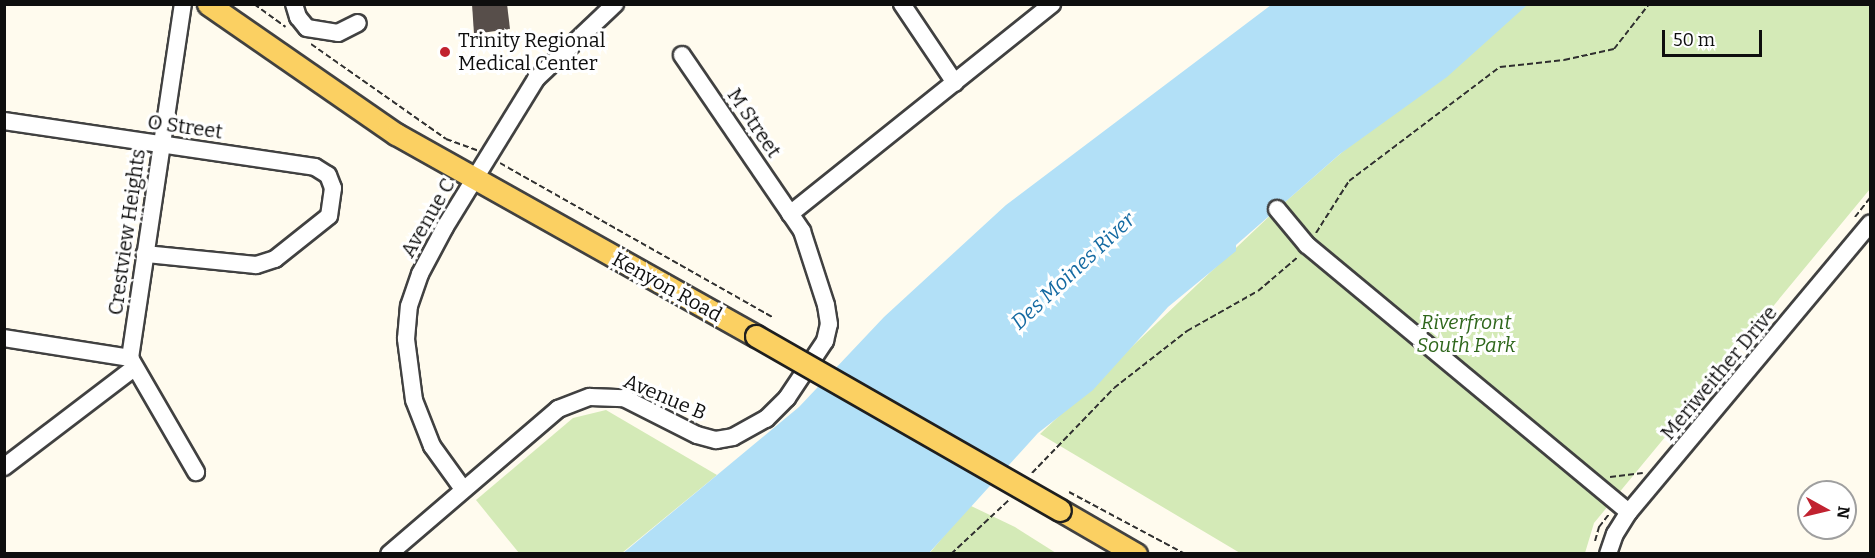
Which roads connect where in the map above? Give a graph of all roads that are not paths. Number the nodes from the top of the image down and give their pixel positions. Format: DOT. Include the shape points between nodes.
graph roads {
  1 [pos="183,4"];
  2 [pos="208,4"];
  3 [pos="294,4"];
  4 [pos="615,4"];
  5 [pos="902,4"];
  6 [pos="1052,4"];
  7 [pos="358,22"];
  8 [pos="682,55"];
  9 [pos="955,83"];
  10 [pos="4,121"];
  11 [pos="160,144"];
  12 [pos="473,180"];
  13 [pos="1277,209"];
  14 [pos="790,214"];
  15 [pos="1870,224"];
  16 [pos="145,254"];
  17 [pos="4,338"];
  18 [pos="132,363"];
  19 [pos="4,467"];
  20 [pos="196,472"];
  21 [pos="463,489"];
  22 [pos="1629,512"];
  23 [pos="388,554"];
  24 [pos="1136,554"];
  25 [pos="1608,554"];
  1 -- 11 [label="street, Crestview Heights"];
  2 -- 12 [label="main road, Kenyon Road" via="396,135"];
  3 -- 7 [label="street" via="307,28 338,33"];
  4 -- 12 [label="street, Avenue C" via="536,79"];
  5 -- 9 [label="street"];
  6 -- 9 [label="street"];
  8 -- 14 [label="street, M Street"];
  9 -- 14 [label="street"];
  10 -- 11 [label="street, O Street"];
  11 -- 16 [label="street, Crestview Heights"];
  11 -- 16 [label="street, O Street" via="315,167 328,175 333,205 328,216 294,248 256,265"];
  12 -- 21 [label="street, Avenue C" via="420,274 410,306 406,339 408,372 422,423 432,446"];
  12 -- 24 [label="main road, Kenyon Road, bridge" via="1065,501"];
  13 -- 22 [label="street" via="1307,245"];
  14 -- 21 [label="street, Avenue B" via="811,254 829,324 825,341 787,398 766,419 733,437 716,440 697,435 624,398 590,396 558,409"];
  15 -- 22 [label="street, Meriweither Drive"];
  16 -- 18 [label="street, Crestview Heights"];
  17 -- 18 [label="street"];
  18 -- 19 [label="street"];
  18 -- 20 [label="street"];
  21 -- 23 [label="street, Avenue B"];
  22 -- 25 [label="street, Meriweither Drive"];
}
